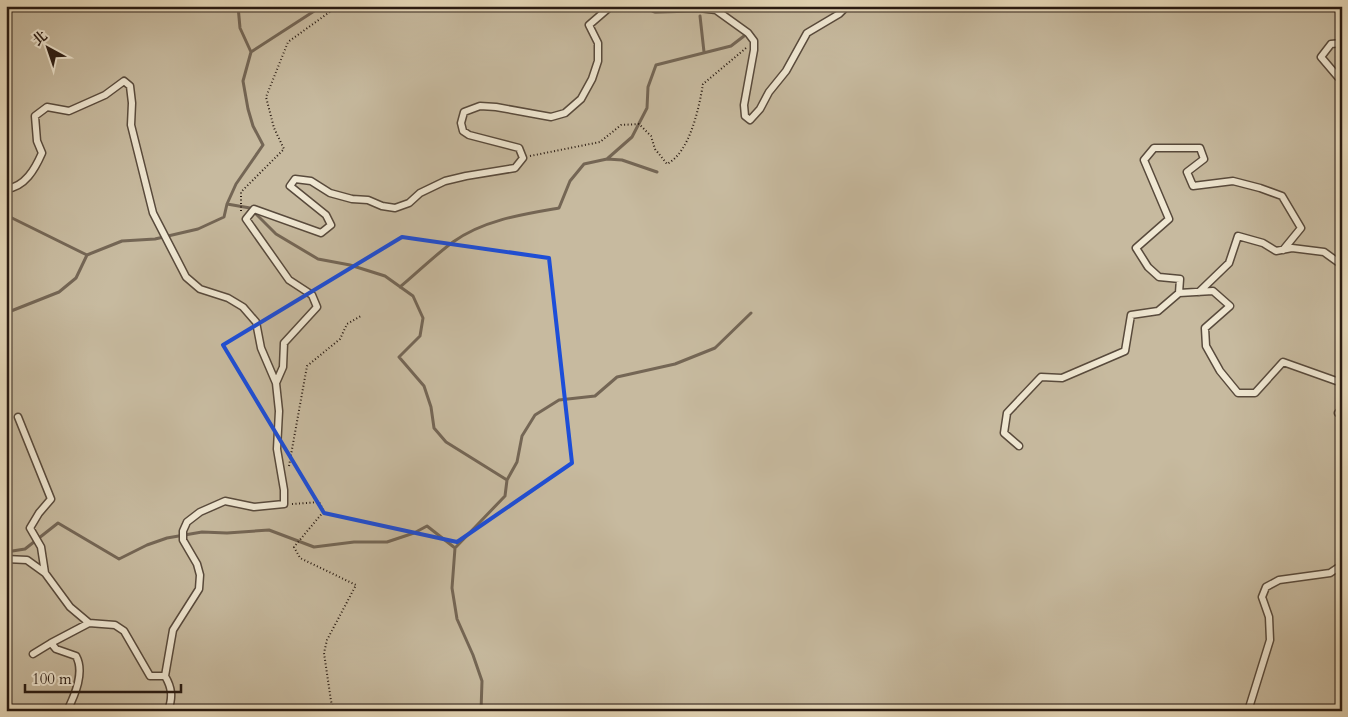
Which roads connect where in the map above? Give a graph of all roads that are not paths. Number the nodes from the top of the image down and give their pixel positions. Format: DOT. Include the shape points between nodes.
graph roads {
  1 [pos="611,6"];
  2 [pos="649,6"];
  3 [pos="847,6"];
  4 [pos="1342,43"];
  5 [pos="1338,77"];
  6 [pos="6,189"];
  7 [pos="1283,250"];
  8 [pos="1342,264"];
  9 [pos="1199,292"];
  10 [pos="1179,293"];
  11 [pos="276,383"];
  12 [pos="1342,383"];
  13 [pos="1342,409"];
  14 [pos="1342,414"];
  15 [pos="18,417"];
  16 [pos="1019,446"];
  17 [pos="6,559"];
  18 [pos="1342,565"];
  19 [pos="45,573"];
  20 [pos="89,623"];
  21 [pos="51,643"];
  22 [pos="33,654"];
  23 [pos="165,676"];
  24 [pos="67,711"];
  25 [pos="168,711"];
  26 [pos="1248,711"];
  1 -- 11 [label="lane" via="589,26 598,42 598,61 581,99 565,113 551,117 480,106 464,112 461,123 463,131 469,135 519,148 523,158 515,168 445,181 395,208 330,193 311,181 295,178 290,186 326,215 331,224 322,233 254,209 246,220 289,280 312,295 316,307 284,342 282,367"];
  2 -- 3 [label="lane" via="655,9 716,10 748,33 754,41 744,105 745,116 750,120 786,71 807,33"];
  4 -- 5 [label="lane" via="1331,44 1321,57"];
  6 -- 11 [label="lane" via="22,184 36,168 42,153 37,141 35,116 47,107 70,110 104,95 124,81 130,86 131,125 154,213 186,276 200,289 228,298 243,307 256,322 261,348"];
  7 -- 8 [label="lane" via="1324,252"];
  7 -- 9 [label="lane" via="1276,251 1263,243 1238,236 1229,263"];
  7 -- 10 [label="lane" via="1301,228 1282,196 1233,181 1193,186 1187,172 1204,159 1200,148 1154,148 1144,160 1169,219 1136,248 1159,277 1180,279"];
  9 -- 10 [label="lane"];
  9 -- 12 [label="lane" via="1213,291 1230,306 1205,328 1206,346 1238,393 1255,393 1283,362"];
  10 -- 16 [label="lane" via="1158,311 1131,315 1125,351 1062,378 1041,377 1007,414 1004,432"];
  11 -- 23 [label="lane" via="279,412 277,449 284,504 254,507 225,501 187,522 183,540 197,564 199,589 173,630"];
  13 -- 14 [label="lane" via="1338,413"];
  15 -- 19 [label="lane" via="51,499 30,528 41,547"];
  17 -- 19 [label="lane" via="27,560"];
  18 -- 26 [label="lane" via="1330,573 1279,580 1266,587 1262,597 1270,617 1270,640"];
  19 -- 20 [label="lane" via="70,607"];
  20 -- 21 [label="lane"];
  20 -- 23 [label="lane" via="114,625 124,631 150,676"];
  21 -- 22 [label="lane"];
  21 -- 24 [label="lane" via="56,649 76,656 80,664 79,677"];
  23 -- 25 [label="lane" via="171,688"];
}
